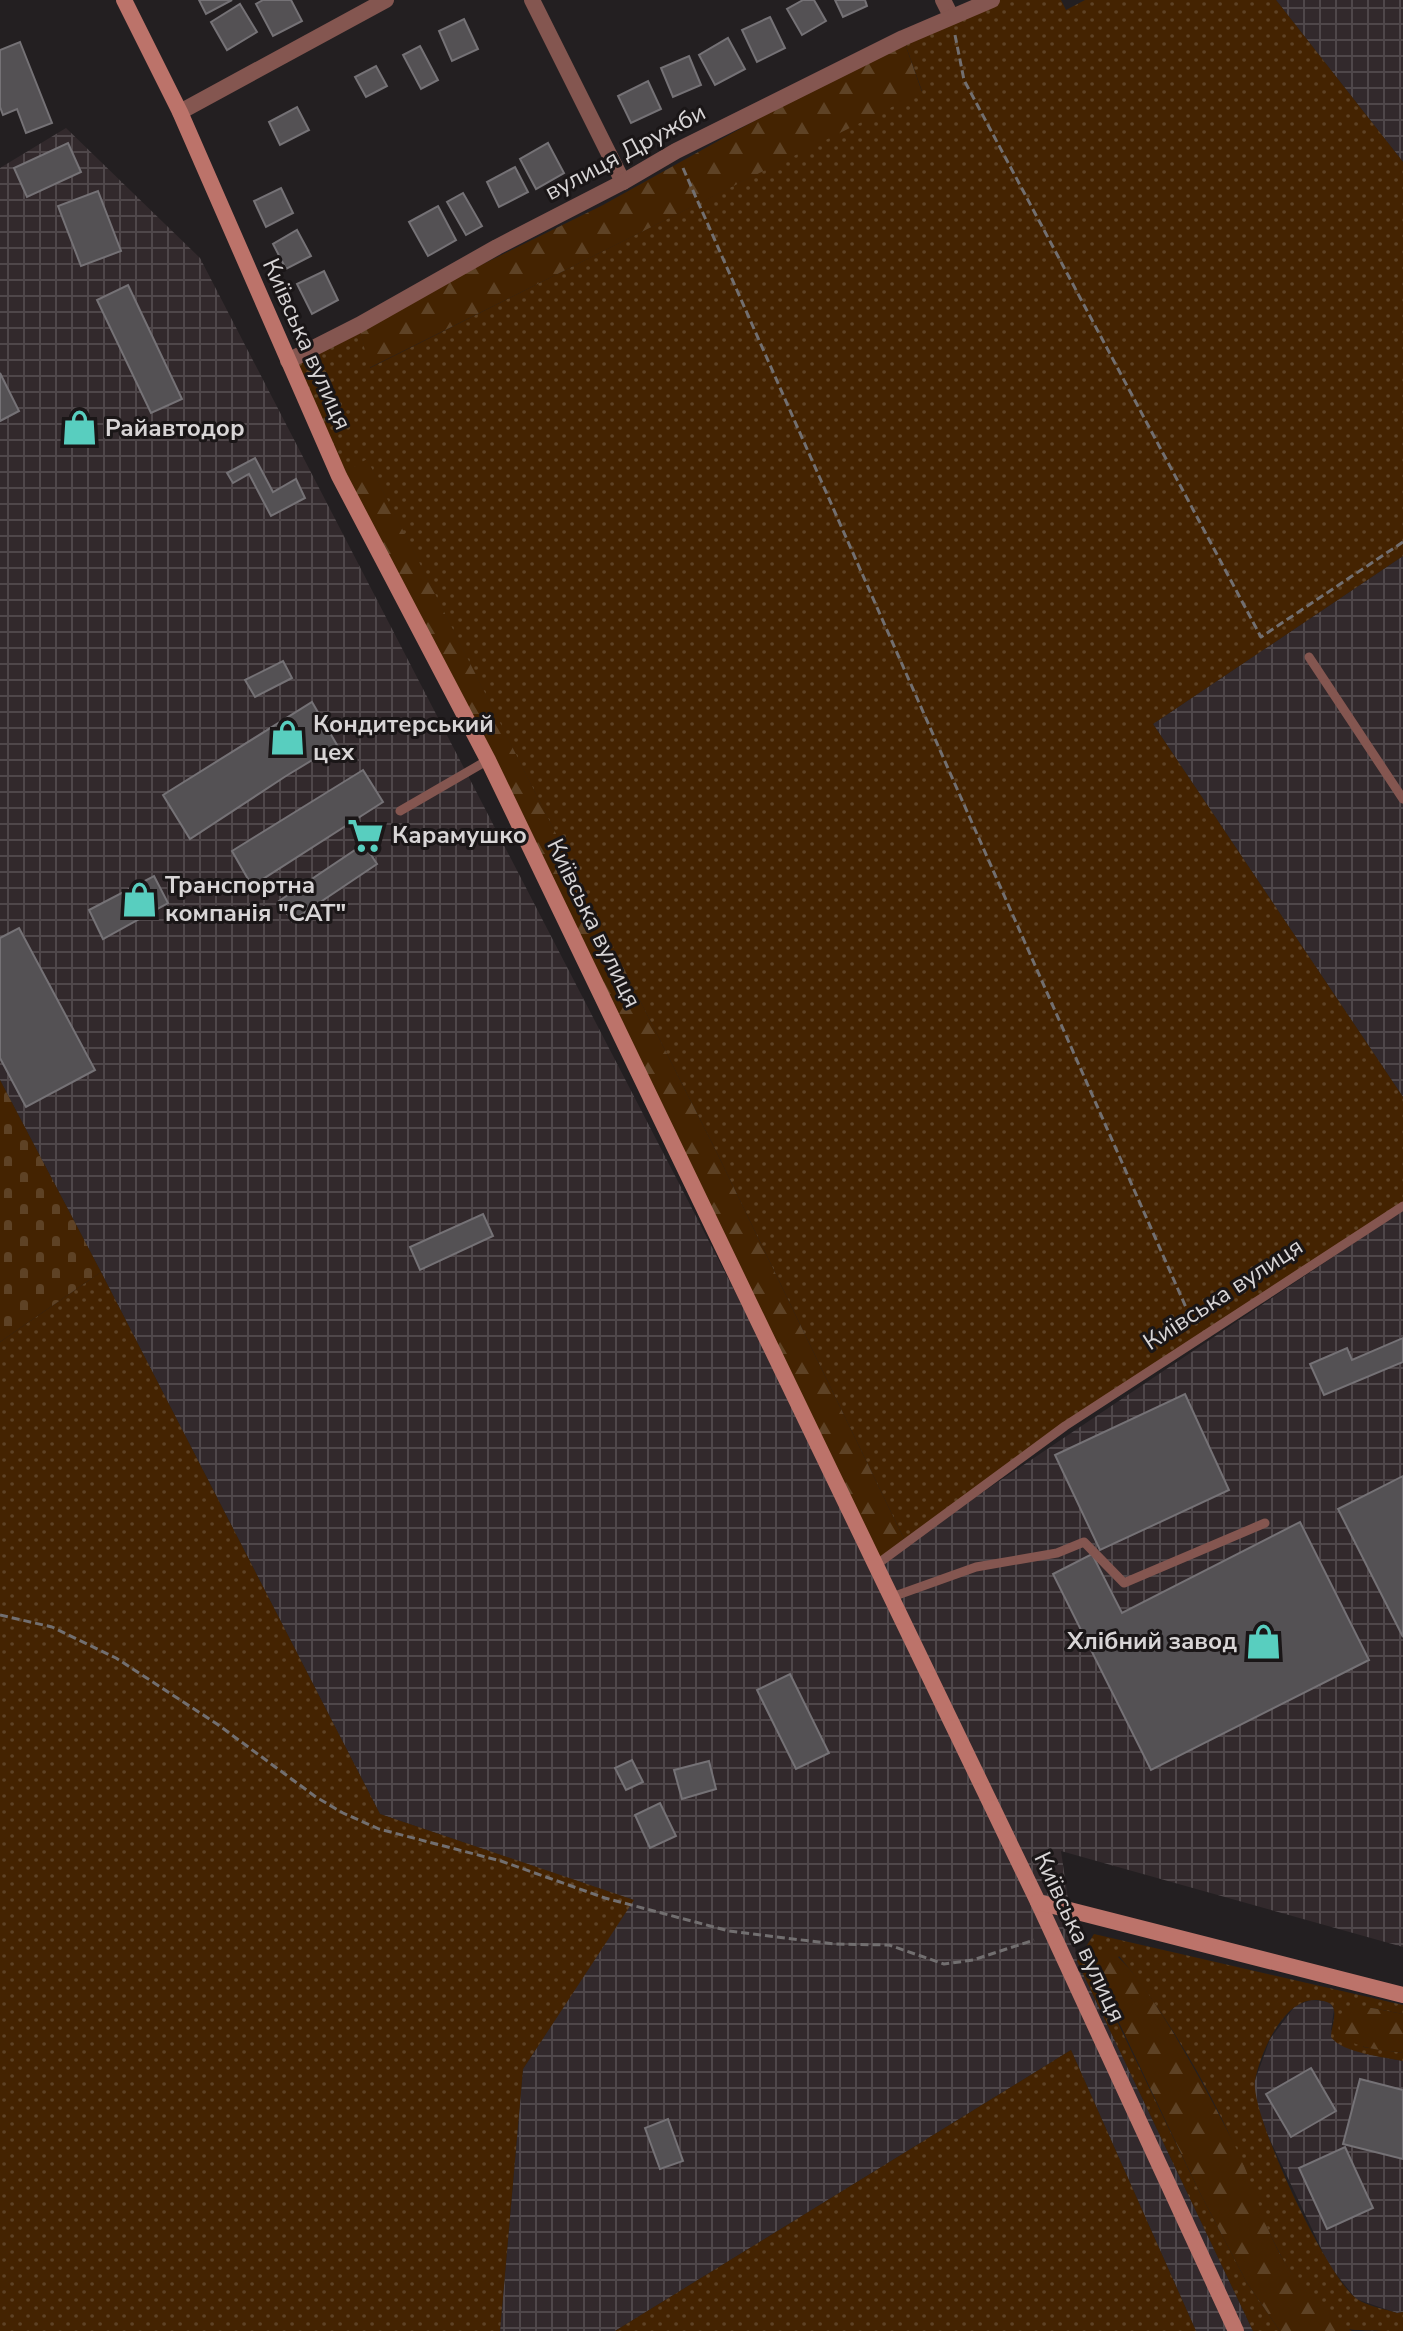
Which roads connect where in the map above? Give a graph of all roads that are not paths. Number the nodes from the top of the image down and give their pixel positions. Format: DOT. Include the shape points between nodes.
graph roads {
  1 [pos="124,0"];
  2 [pos="386,0"];
  3 [pos="532,0"];
  4 [pos="943,0"];
  5 [pos="992,0"];
  6 [pos="951,16"];
  7 [pos="180,112"];
  8 [pos="623,182"];
  9 [pos="288,361"];
  10 [pos="1309,657"];
  11 [pos="488,760"];
  12 [pos="1403,799"];
  13 [pos="400,811"];
  14 [pos="1403,1206"];
  15 [pos="1265,1523"];
  16 [pos="876,1565"];
  17 [pos="892,1597"];
  18 [pos="1038,1902"];
  19 [pos="1403,1995"];
  20 [pos="1236,2331"];
  1 -- 7 [label="main road, Київська вулиця"];
  2 -- 7 [label="street"];
  3 -- 8 [label="street"];
  4 -- 6 [label="street"];
  5 -- 6 [label="street, вулиця Дружби"];
  6 -- 8 [label="street, вулиця Дружби"];
  7 -- 9 [label="main road, Київська вулиця"];
  8 -- 9 [label="street, вулиця Дружби"];
  9 -- 11 [label="main road, Київська вулиця" via="339,476"];
  10 -- 12 [label="lane"];
  11 -- 13 [label="lane"];
  11 -- 16 [label="main road, Київська вулиця"];
  14 -- 16 [label="lane, Київська вулиця" via="1065,1426"];
  15 -- 17 [label="lane" via="1124,1583 1084,1542 1057,1553 976,1567"];
  16 -- 17 [label="main road, Київська вулиця"];
  17 -- 18 [label="main road, Київська вулиця"];
  18 -- 19 [label="main road"];
  18 -- 20 [label="main road, Київська вулиця"];
}
